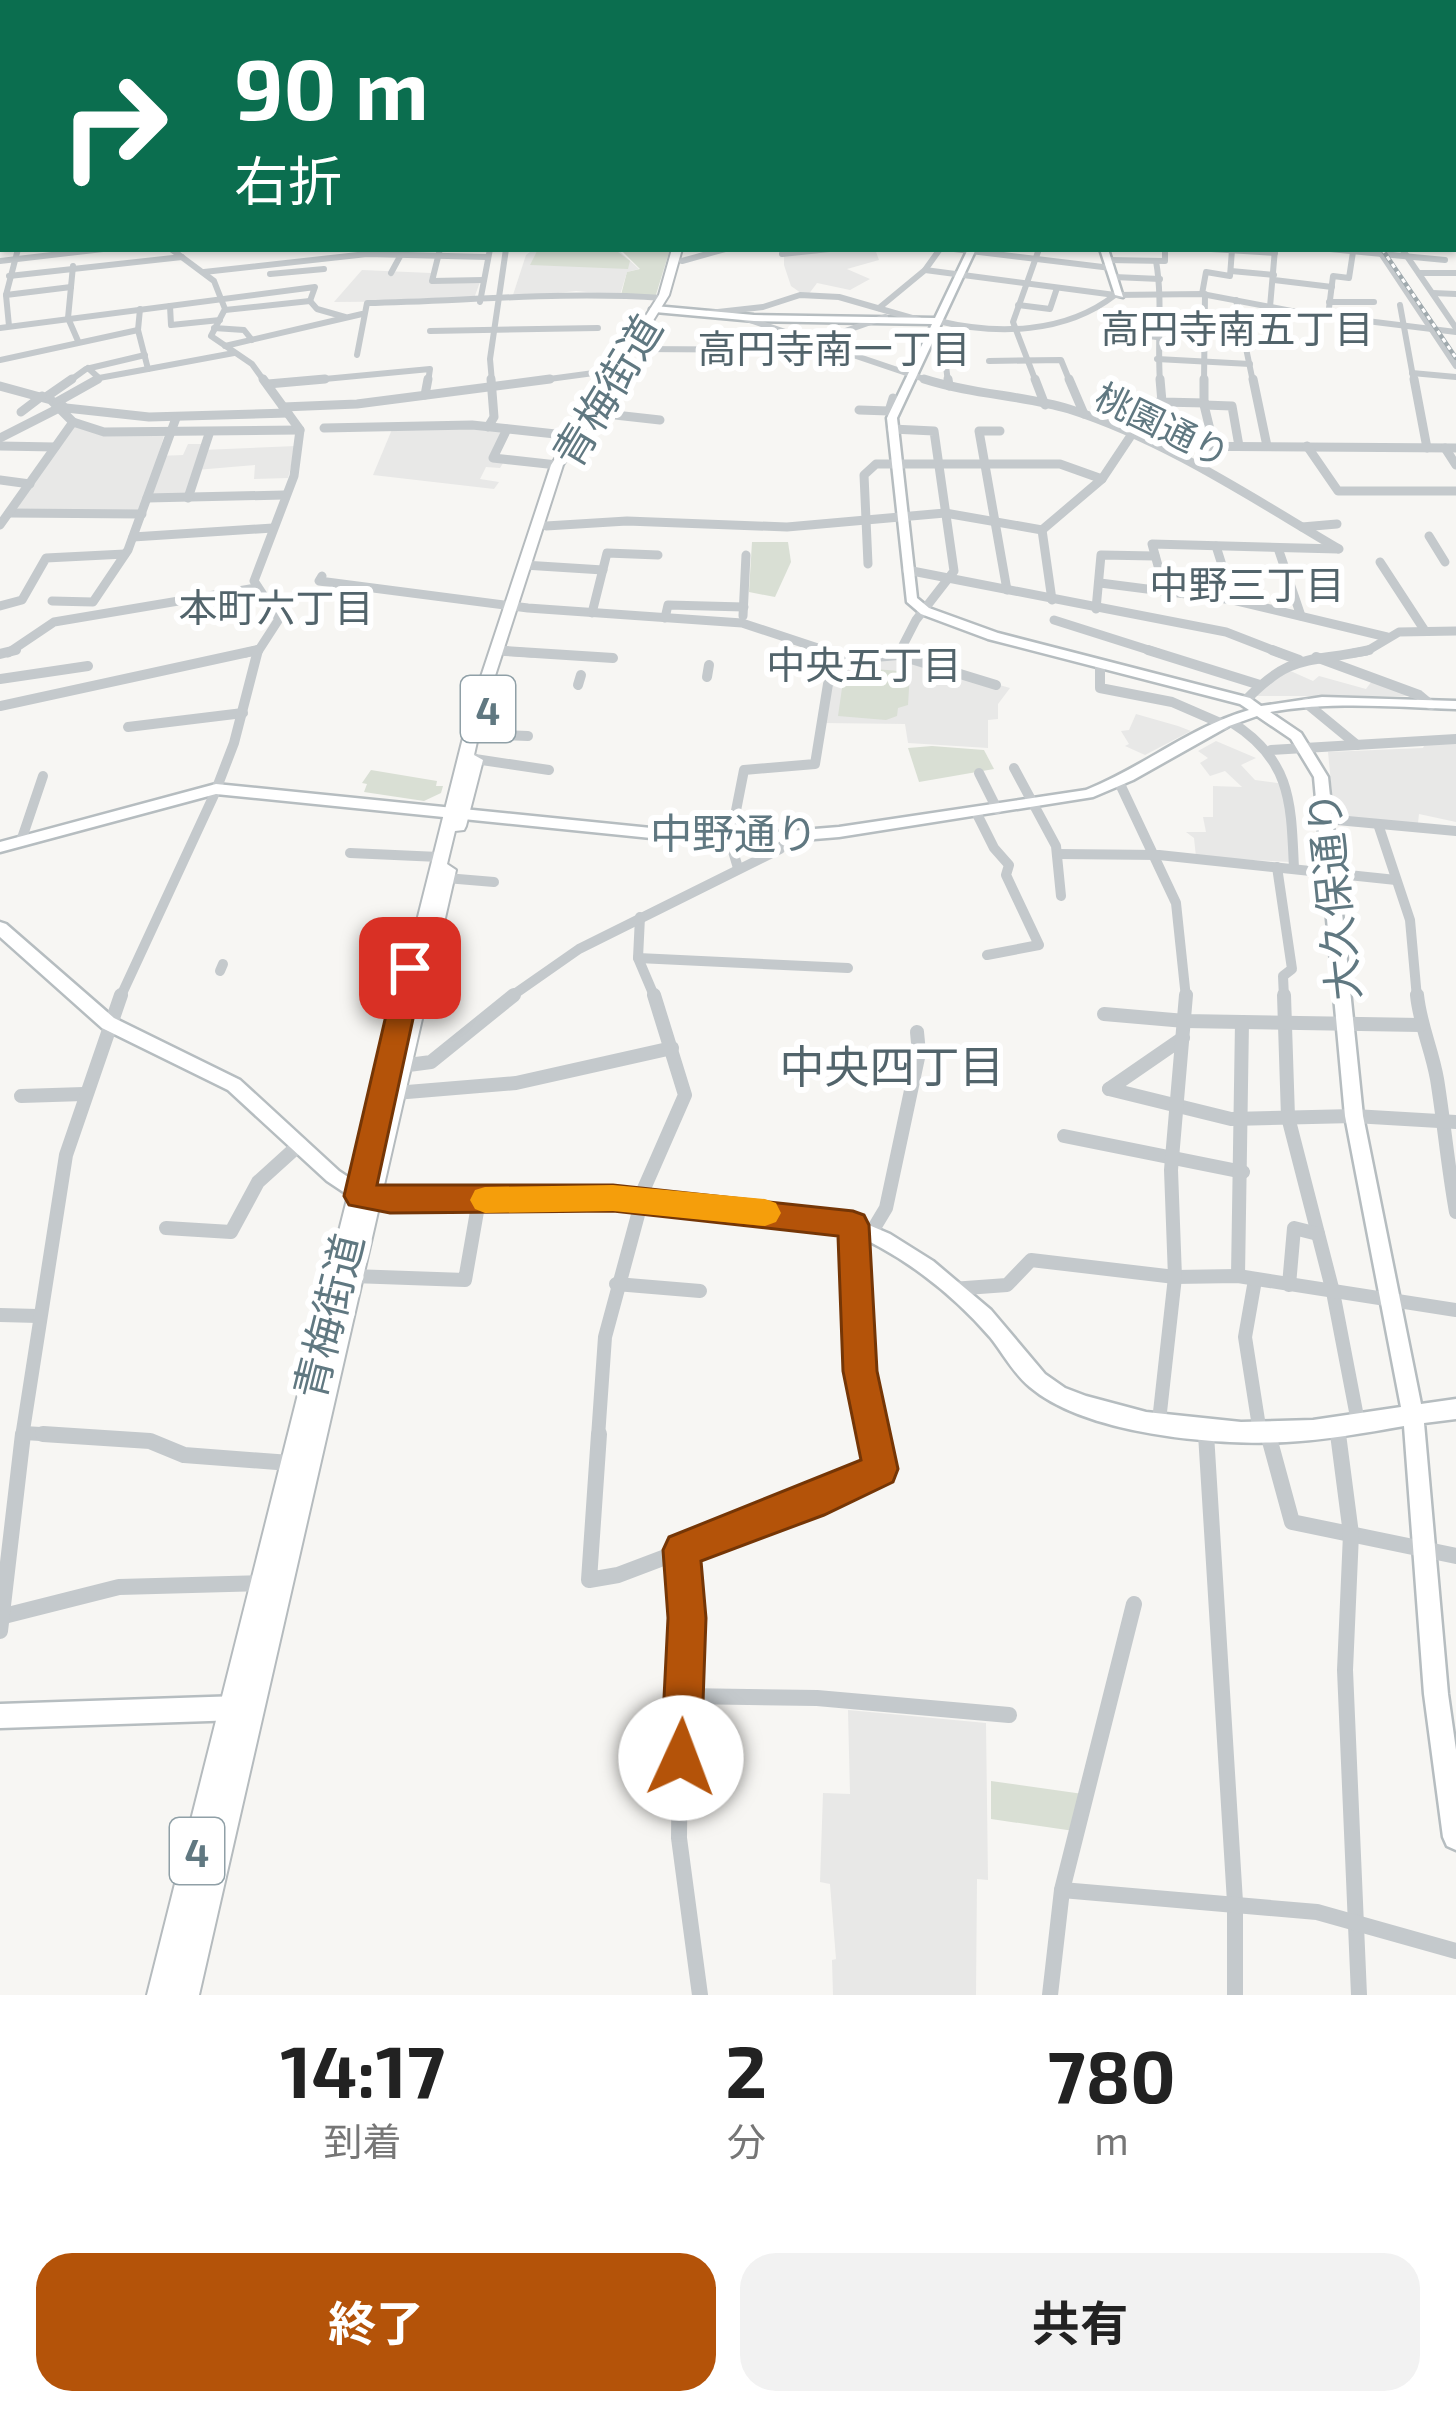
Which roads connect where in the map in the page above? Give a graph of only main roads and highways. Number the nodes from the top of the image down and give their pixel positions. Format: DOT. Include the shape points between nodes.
graph roads {
  1 [pos="970,252"];
  2 [pos="681,253"];
  3 [pos="1109,264"];
  4 [pos="1117,295"];
  5 [pos="660,305"];
  6 [pos="936,326"];
  7 [pos="528,566"];
  8 [pos="515,606"];
  9 [pos="1454,706"];
  10 [pos="1263,711"];
  11 [pos="455,814"];
  12 [pos="0,847"];
  13 [pos="0,928"];
  14 [pos="363,1197"];
  15 [pos="1456,1409"];
  16 [pos="1413,1413"];
  17 [pos="1446,1697"];
  18 [pos="241,1708"];
  19 [pos="0,1716"];
  20 [pos="1456,1837"];
  21 [pos="162,1995"];
  22 [pos="184,1995"];
  1 -- 6 [label="main road"];
  2 -- 5 [label="main road, 青梅街道 / 4"];
  3 -- 4 [label="main road"];
  5 -- 6 [label="main road" via="724,318 880,314"];
  5 -- 7 [label="main road, 青梅街道 / 4" via="566,463"];
  5 -- 7 [label="main road, 青梅街道 / 4" via="557,464"];
  6 -- 10 [label="main road, 大久保通り" via="892,418 911,599 1100,667"];
  7 -- 8 [label="main road, 青梅街道 / 4"];
  8 -- 11 [label="main road, 青梅街道 / 4"];
  8 -- 11 [label="main road, 青梅街道 / 4"];
  9 -- 10 [label="main road, 中野通り"];
  10 -- 11 [label="main road, 中野通り" via="1119,782 1035,803 780,839"];
  10 -- 16 [label="main road, 大久保通り" via="1307,749 1321,777 1354,1116"];
  11 -- 12 [label="main road, 中野通り" via="216,789"];
  11 -- 14 [label="main road, 青梅街道 / 4"];
  11 -- 14 [label="main road, 青梅街道 / 4" via="395,1093"];
  13 -- 14 [label="main road" via="108,1023 234,1085"];
  14 -- 16 [label="main road" via="640,1200 862,1229 952,1289 1032,1376 1091,1411 1264,1433"];
  14 -- 18 [label="main road, 青梅街道 / 4" via="352,1276"];
  14 -- 18 [label="main road, 青梅街道 / 4" via="261,1583"];
  15 -- 16 [label="main road"];
  16 -- 17 [label="main road, 大久保通り"];
  17 -- 20 [label="main road, 大久保通り"];
  18 -- 19 [label="main road"];
  18 -- 21 [label="main road, 青梅街道 / 4"];
  18 -- 22 [label="main road, 青梅街道 / 4"];
}
